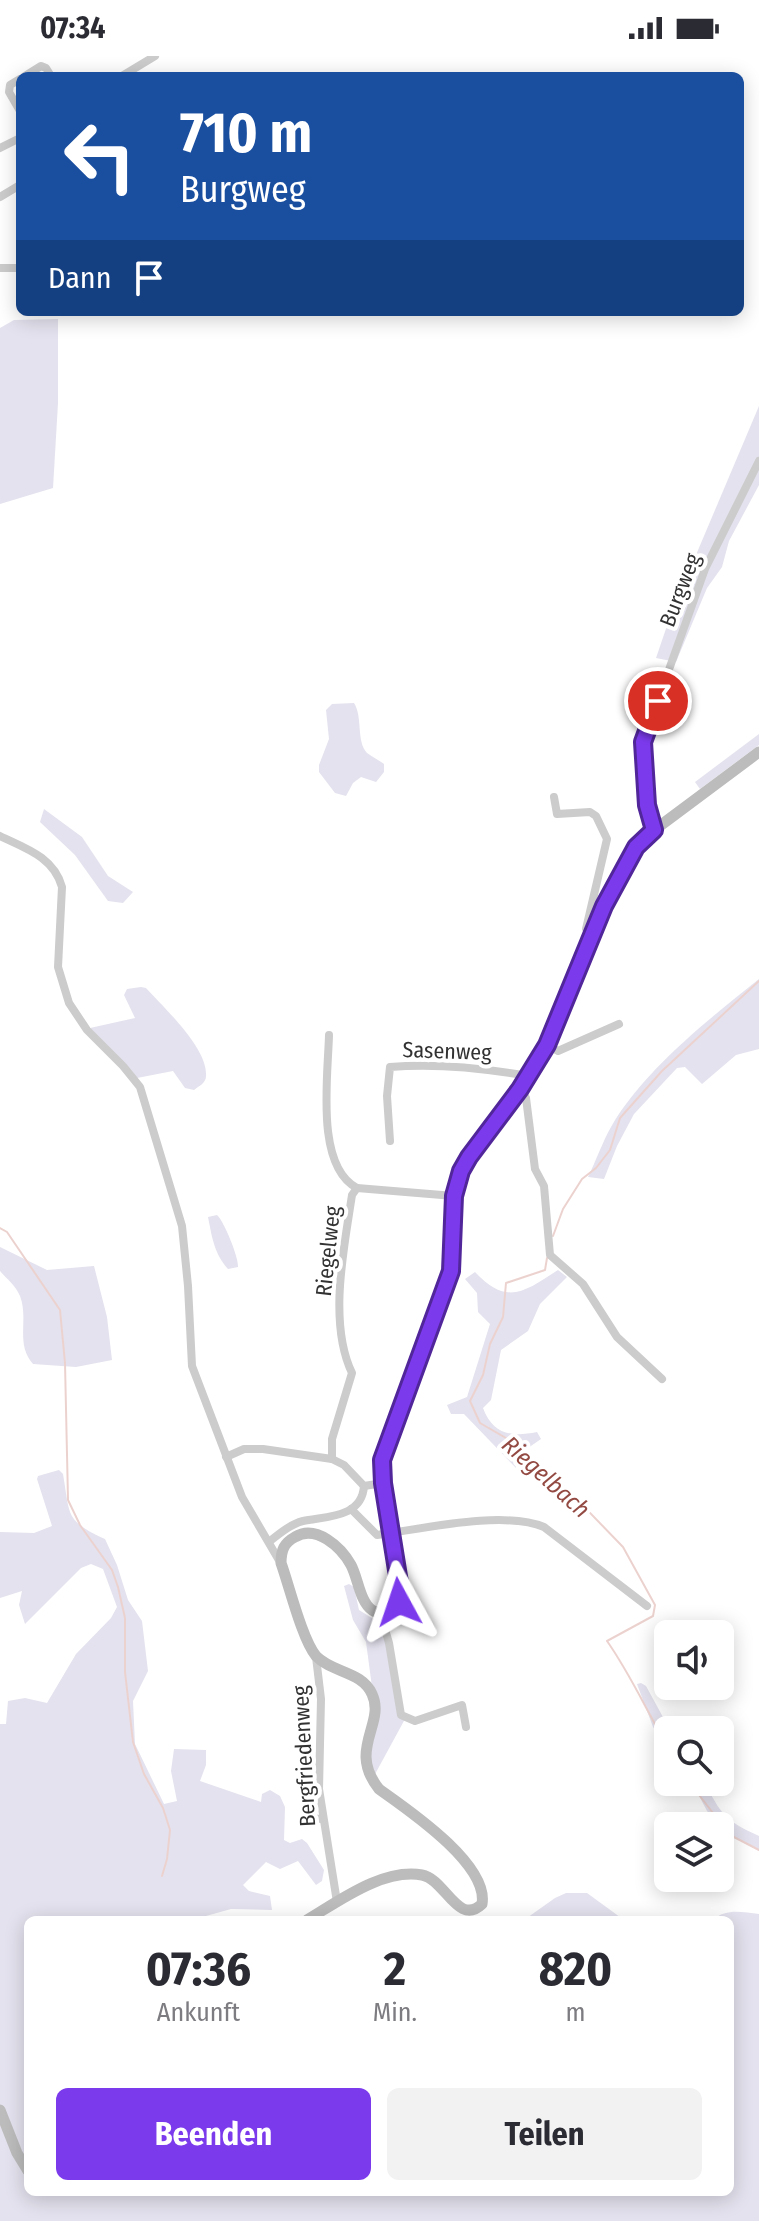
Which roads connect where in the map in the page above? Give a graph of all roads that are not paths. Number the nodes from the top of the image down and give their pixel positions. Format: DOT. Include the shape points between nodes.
graph roads {
  1 [pos="155,56"];
  2 [pos="31,72"];
  3 [pos="48,72"];
  4 [pos="129,72"];
  5 [pos="16,81"];
  6 [pos="16,104"];
  7 [pos="759,461"];
  8 [pos="759,752"];
  9 [pos="554,797"];
  10 [pos="654,830"];
  11 [pos="0,836"];
  12 [pos="591,934"];
  13 [pos="619,1024"];
  14 [pos="329,1035"];
  15 [pos="547,1045"];
  16 [pos="528,1076"];
  17 [pos="520,1089"];
  18 [pos="390,1141"];
  19 [pos="357,1188"];
  20 [pos="454,1196"];
  21 [pos="662,1379"];
  22 [pos="226,1457"];
  23 [pos="332,1459"];
  24 [pos="383,1483"];
  25 [pos="364,1486"];
  26 [pos="351,1509"];
  27 [pos="391,1533"];
  28 [pos="270,1541"];
  29 [pos="281,1563"];
  30 [pos="647,1606"];
  31 [pos="380,1613"];
  32 [pos="316,1655"];
  33 [pos="466,1727"];
  34 [pos="306,1818"];
  35 [pos="323,1819"];
  36 [pos="337,1902"];
  37 [pos="314,1916"];
  38 [pos="0,2110"];
  39 [pos="24,2164"];
  1 -- 4 [label="street"];
  2 -- 3 [label="street" via="41,66"];
  5 -- 6 [label="street" via="9,92"];
  7 -- 10 [label="street, Burgweg" via="705,569 643,742"];
  8 -- 10 [label="street"];
  9 -- 12 [label="street" via="557,814 590,812 607,839 588,914 586,929"];
  10 -- 12 [label="street" via="628,860"];
  11 -- 22 [label="street" via="33,851 60,878 58,967 69,1003 140,1087 147,1106 182,1226 192,1366"];
  12 -- 15 [label="street"];
  13 -- 15 [label="street" via="558,1051"];
  14 -- 19 [label="street" via="328,1140 342,1177"];
  15 -- 16 [label="street"];
  16 -- 17 [label="street"];
  16 -- 18 [label="street, Sasenweg" via="432,1065 390,1067"];
  17 -- 20 [label="street" via="469,1157"];
  17 -- 21 [label="street" via="526,1098 535,1169 544,1186 550,1255 583,1284 617,1337"];
  19 -- 20 [label="street, Riegelweg"];
  19 -- 23 [label="street, Riegelweg" via="341,1260 340,1323 352,1373 332,1439"];
  20 -- 24 [label="street" via="451,1271 384,1450"];
  22 -- 23 [label="street" via="244,1449 263,1449"];
  22 -- 28 [label="street" via="242,1497"];
  23 -- 25 [label="street"];
  24 -- 25 [label="street"];
  24 -- 27 [label="street"];
  25 -- 26 [label="street" via="361,1500"];
  26 -- 27 [label="street" via="372,1532"];
  26 -- 28 [label="street" via="337,1517 301,1522"];
  27 -- 30 [label="street" via="450,1523 529,1521"];
  27 -- 31 [label="street" via="401,1595 394,1608"];
  28 -- 29 [label="street"];
  29 -- 31 [label="street" via="281,1552 292,1538 308,1532 325,1538 346,1557 366,1604"];
  29 -- 32 [label="street"];
  31 -- 33 [label="street" via="401,1715 415,1721 462,1705"];
  32 -- 35 [label="street, Bergfriedenweg"];
  32 -- 36 [label="street" via="367,1685 375,1704 365,1750 372,1780 462,1859 483,1898 477,1908 465,1910 433,1879 412,1874 392,1877"];
  34 -- 35 [label="street"];
  35 -- 36 [label="street, Bergfriedenweg"];
  36 -- 37 [label="street"];
  38 -- 39 [label="street"];
}
